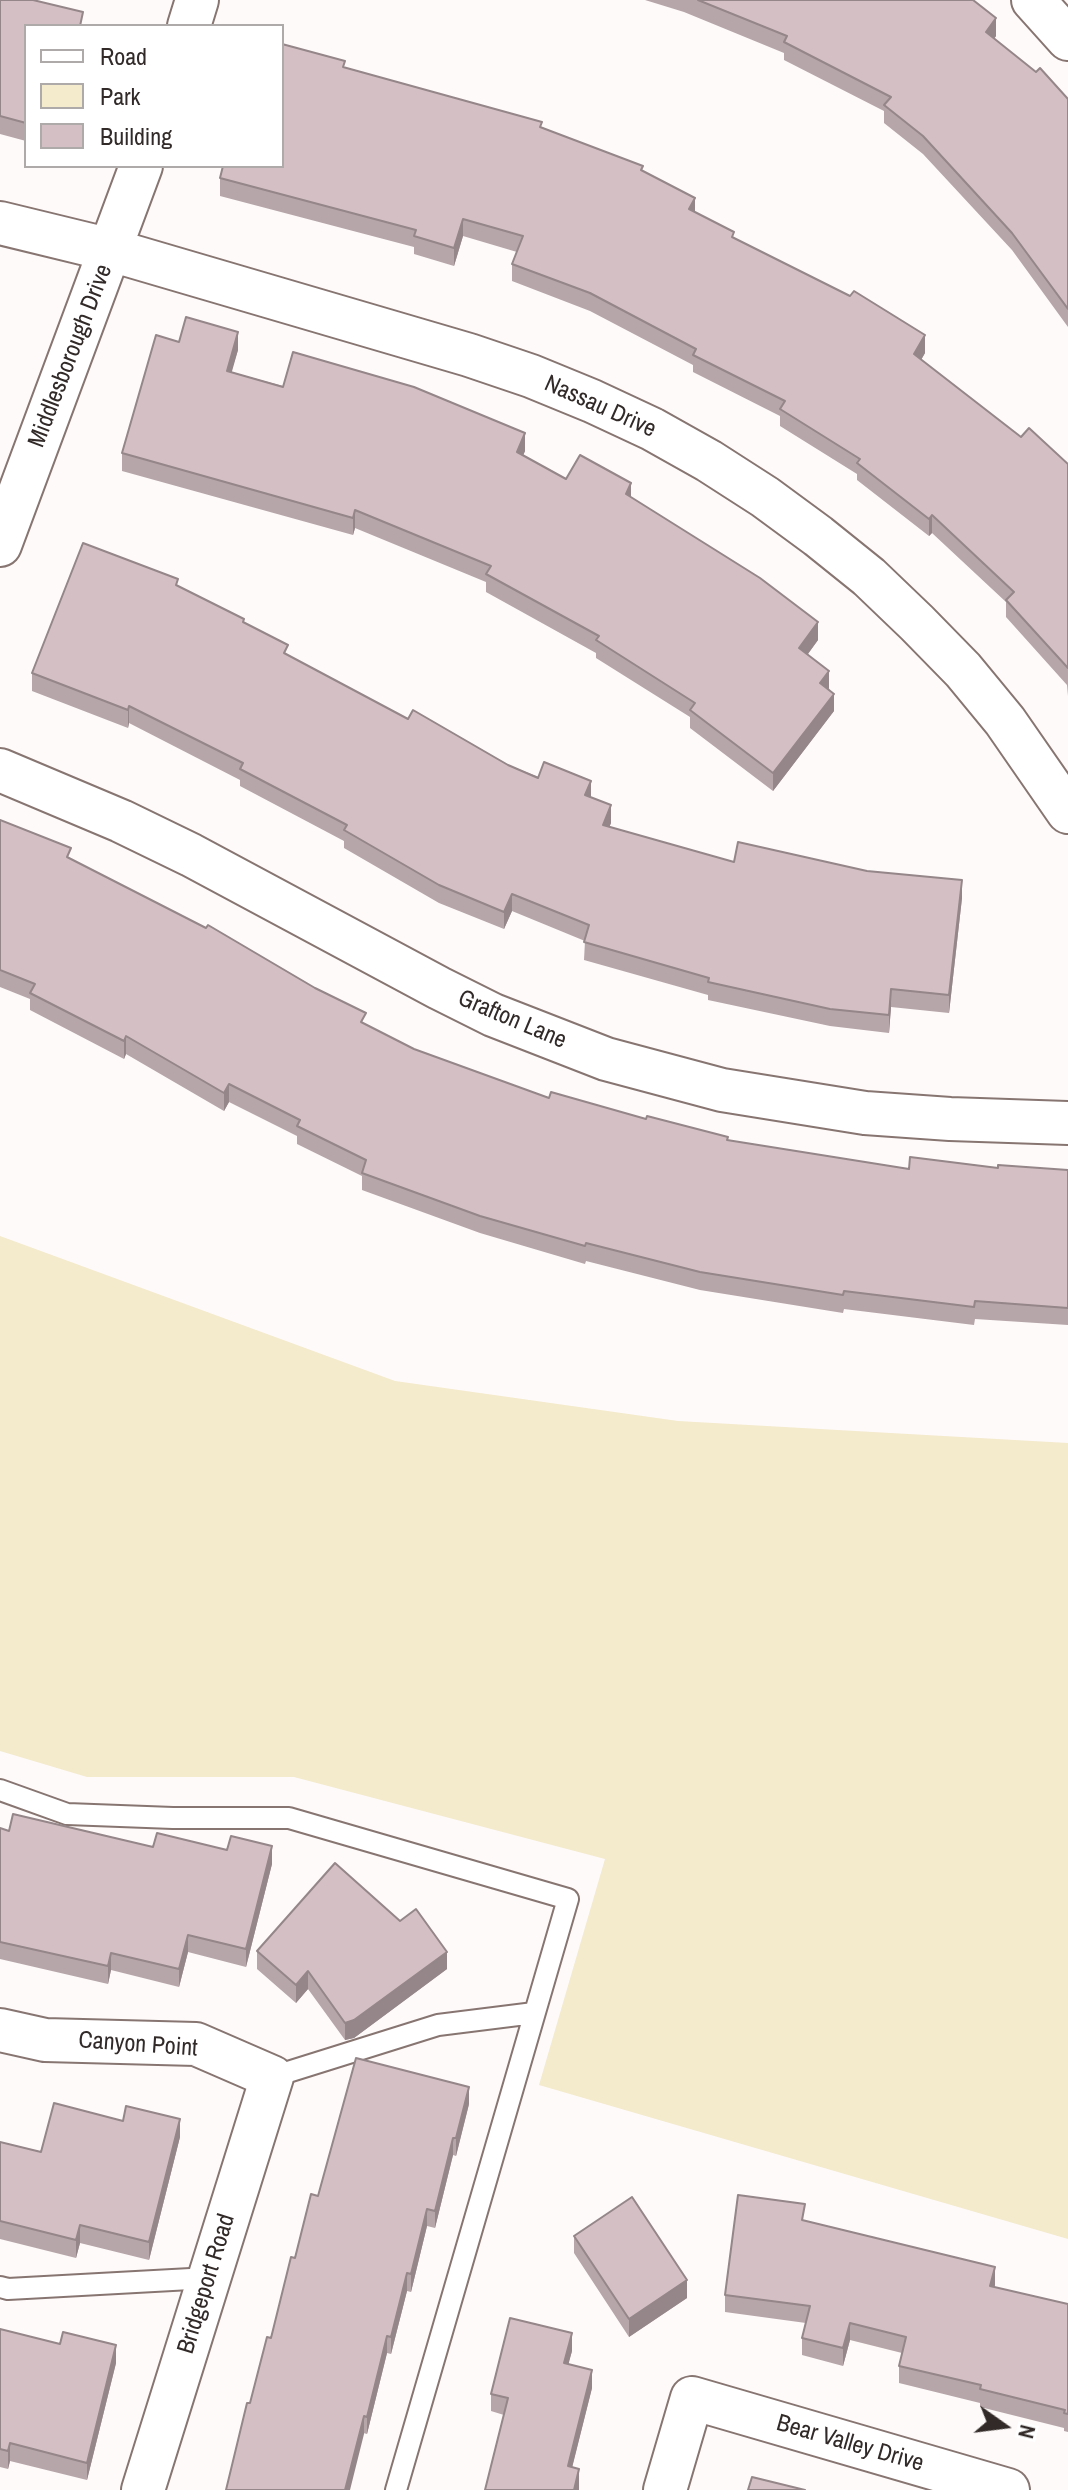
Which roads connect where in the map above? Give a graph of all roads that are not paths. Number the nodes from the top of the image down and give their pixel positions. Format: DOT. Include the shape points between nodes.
graph roads {
  1 [pos="197,0"];
  2 [pos="1033,0"];
  3 [pos="190,24"];
  4 [pos="1068,39"];
  5 [pos="140,168"];
  6 [pos="0,223"];
  7 [pos="111,250"];
  8 [pos="0,545"];
  9 [pos="0,770"];
  10 [pos="1068,812"];
  11 [pos="1068,1123"];
  12 [pos="0,1790"];
  13 [pos="534,2013"];
  14 [pos="0,2030"];
  15 [pos="272,2077"];
  16 [pos="209,2278"];
  17 [pos="0,2287"];
  18 [pos="143,2490"];
  19 [pos="396,2490"];
  20 [pos="665,2490"];
  21 [pos="1008,2490"];
  1 -- 3 [label="street"];
  2 -- 4 [label="street"];
  5 -- 7 [label="street, Middlesborough Drive"];
  6 -- 7 [label="street, Nassau Drive"];
  7 -- 8 [label="street, Middlesborough Drive"];
  7 -- 10 [label="street, Nassau Drive" via="531,376 652,429 709,461 818,536 917,623 1005,721"];
  9 -- 11 [label="street, Grafton Lane" via="191,855 493,1015 606,1059 722,1090 865,1113"];
  12 -- 13 [label="lane" via="67,1814 289,1818 568,1899"];
  13 -- 15 [label="lane" via="438,2025"];
  13 -- 19 [label="lane"];
  14 -- 15 [label="street, Canyon Point" via="45,2040 196,2044"];
  15 -- 16 [label="street, Bridgeport Road"];
  16 -- 17 [label="lane"];
  16 -- 18 [label="street, Bridgeport Road"];
  20 -- 21 [label="street, Bear Valley Drive" via="692,2398"];
}
